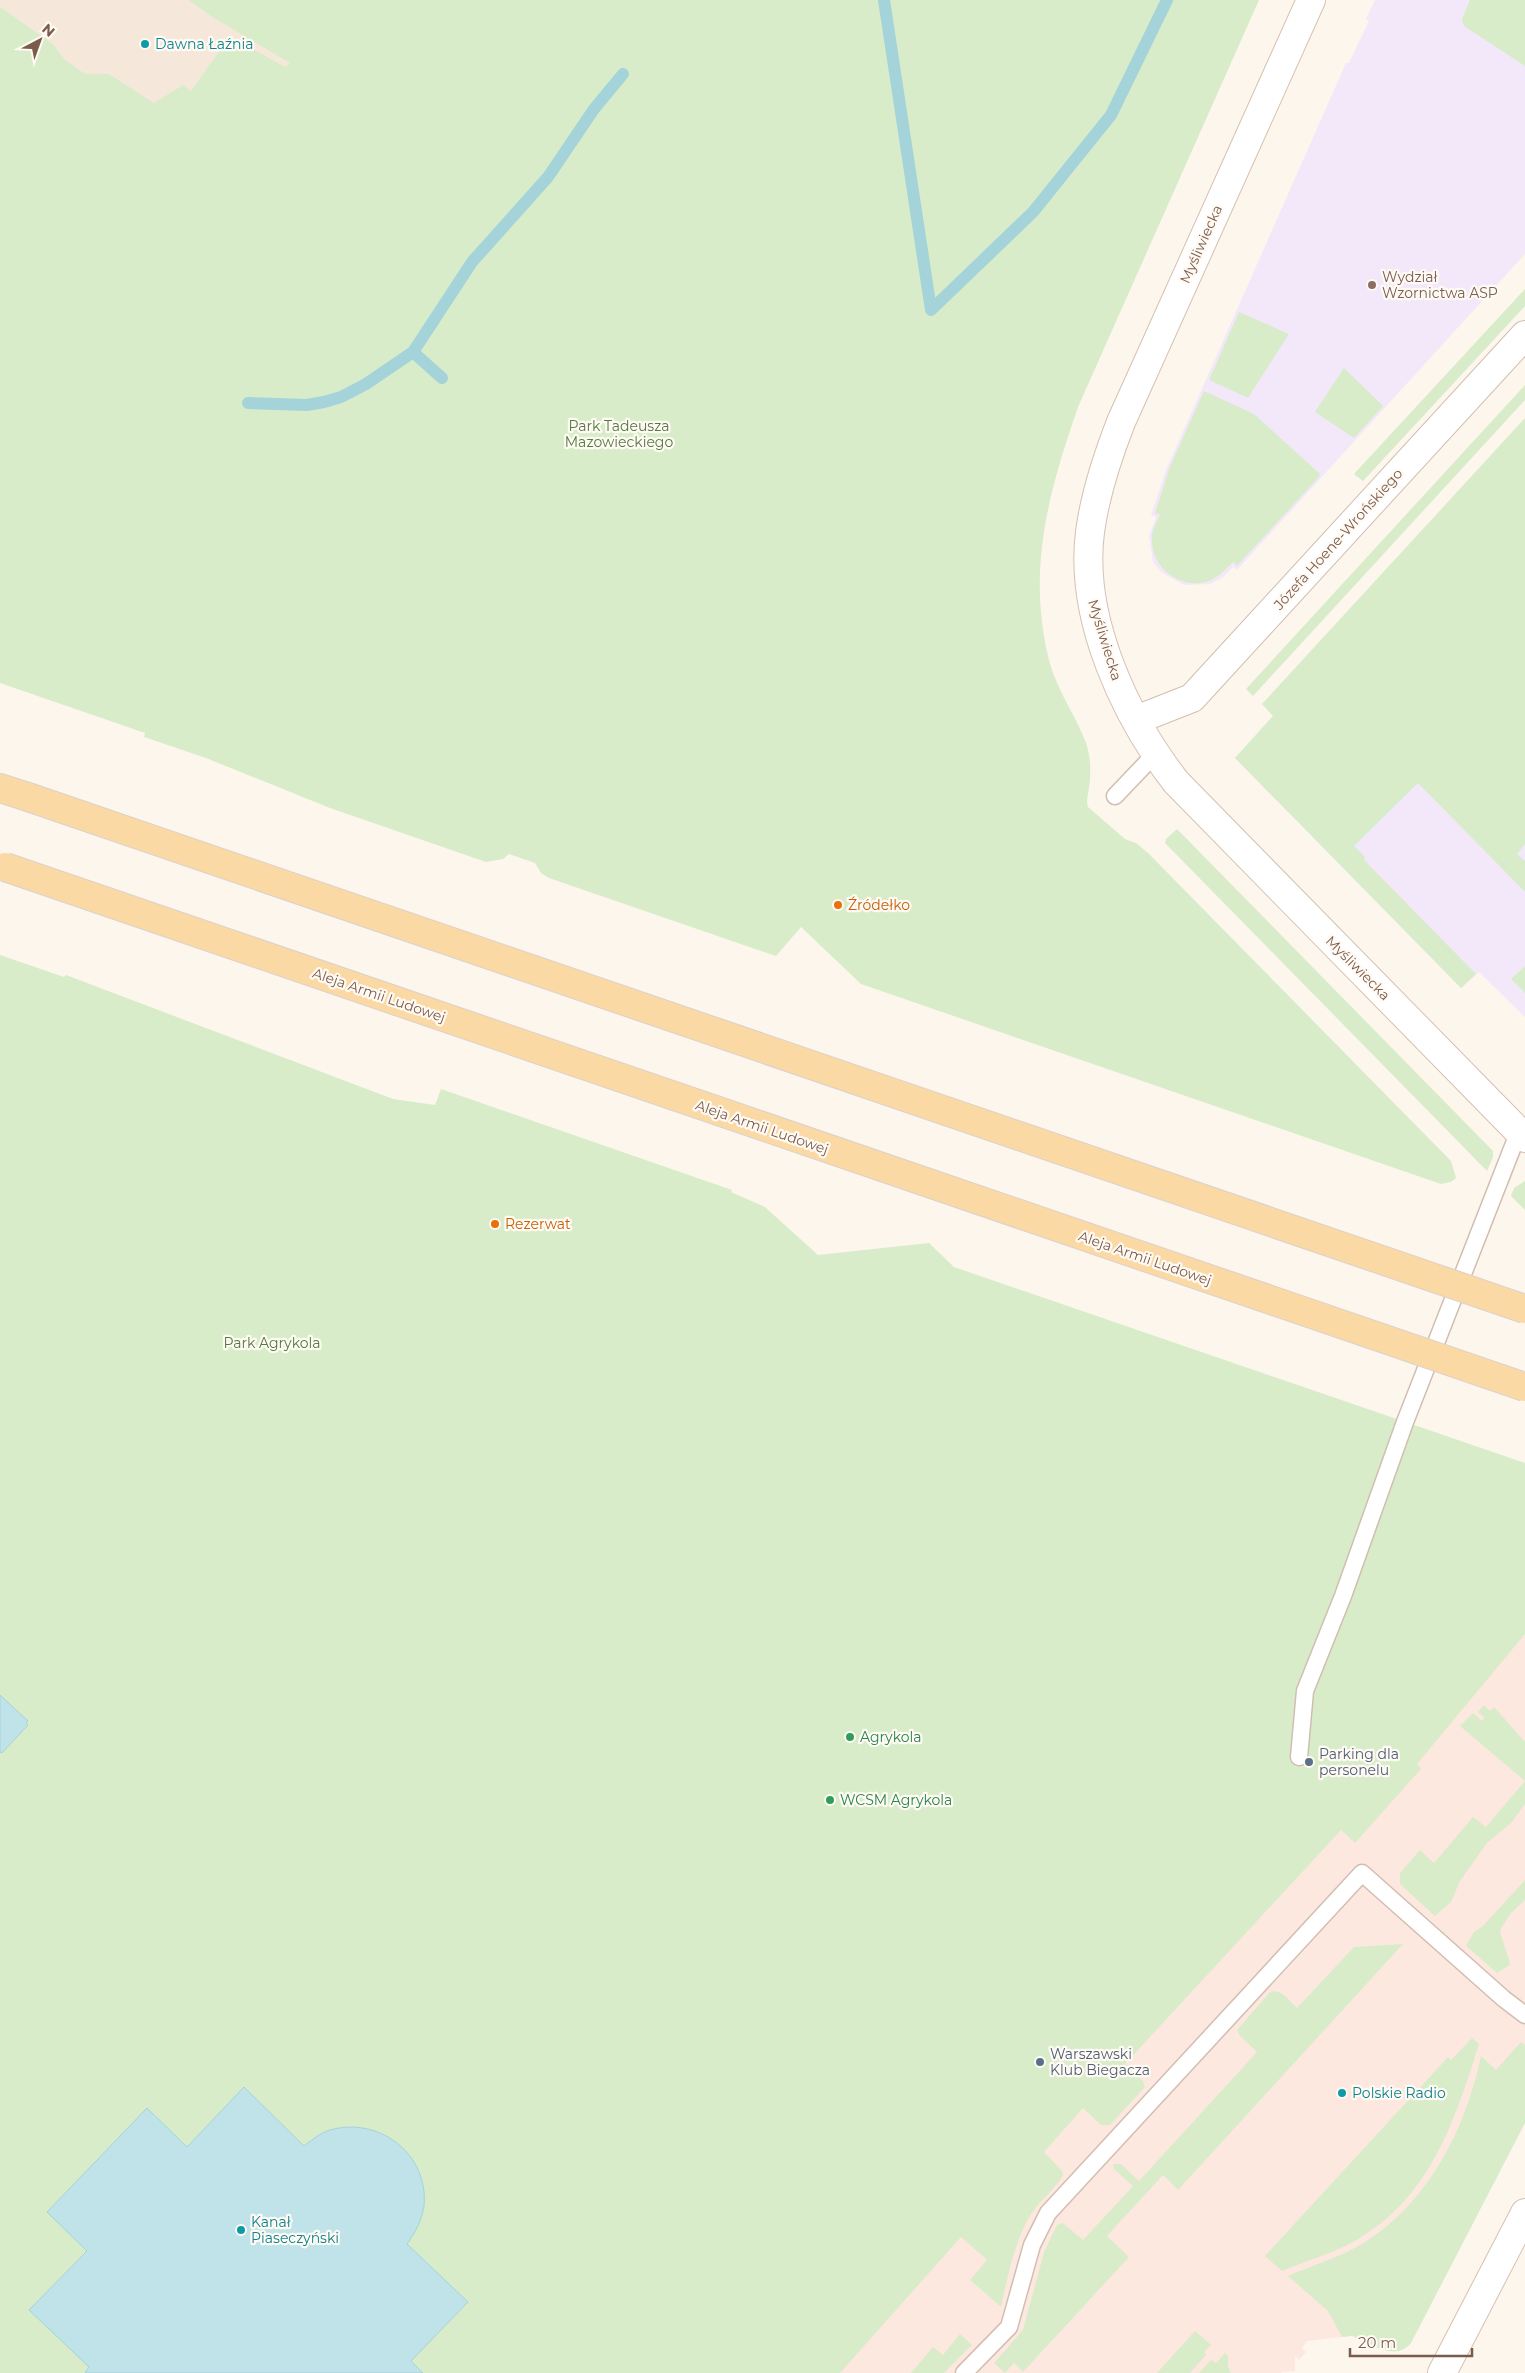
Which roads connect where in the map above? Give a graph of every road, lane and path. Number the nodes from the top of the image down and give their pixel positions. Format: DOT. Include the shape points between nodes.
graph roads {
  1 [pos="1311,0"];
  2 [pos="1525,335"];
  3 [pos="1136,720"];
  4 [pos="1156,753"];
  5 [pos="0,788"];
  6 [pos="1115,796"];
  7 [pos="2,866"];
  8 [pos="1522,1134"];
  9 [pos="1525,1309"];
  10 [pos="1525,1387"];
  11 [pos="1299,1757"];
  12 [pos="1525,2015"];
  13 [pos="1525,2213"];
  14 [pos="964,2373"];
  15 [pos="1442,2373"];
  1 -- 3 [label="street, Myśliwiecka" via="1121,422 1100,481 1090,533 1091,592 1104,646 1118,685"];
  2 -- 3 [label="street, Józefa Hoene-Wrońskiego" via="1192,698"];
  3 -- 4 [label="street, Myśliwiecka"];
  4 -- 6 [label="lane"];
  4 -- 8 [label="street, Myśliwiecka" via="1191,798"];
  5 -- 9 [label="main road, bridge"];
  7 -- 10 [label="main road, Aleja Armii Ludowej, bridge"];
  8 -- 11 [label="lane" via="1405,1422 1305,1691"];
  12 -- 14 [label="lane" via="1362,1873 1048,2213 1032,2245 1009,2327"];
  13 -- 15 [label="street"];
}
